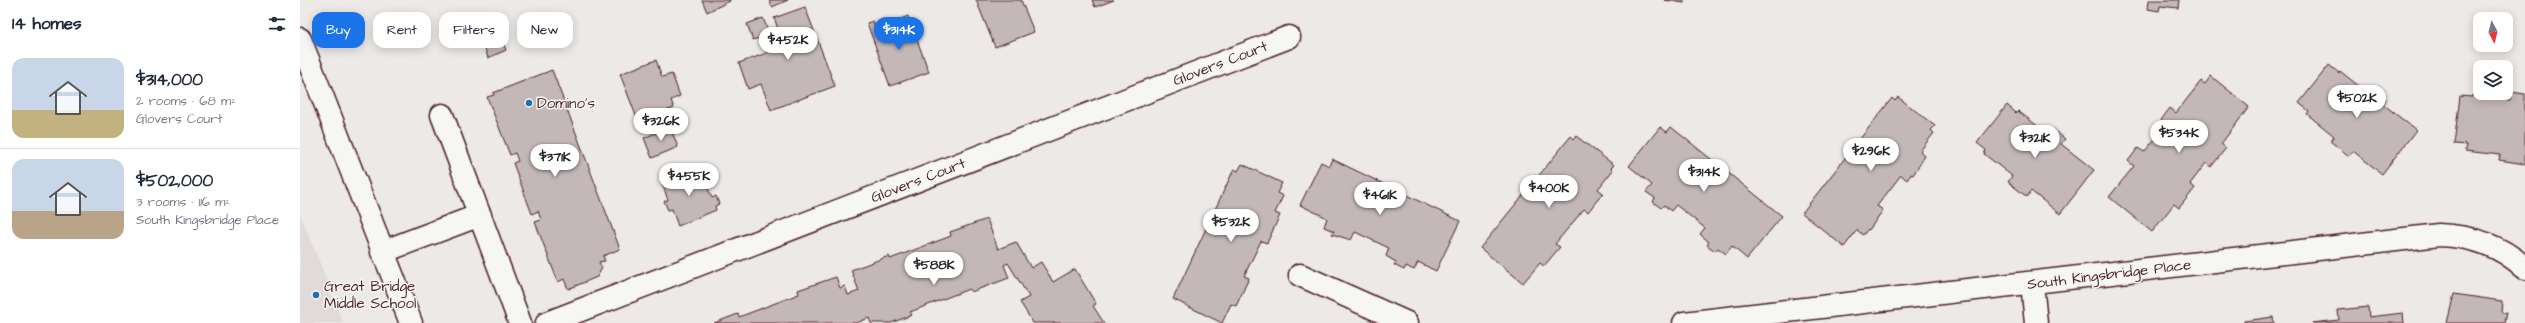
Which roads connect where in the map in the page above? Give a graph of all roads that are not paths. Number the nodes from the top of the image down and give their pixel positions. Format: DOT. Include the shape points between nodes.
graph roads {
  1 [pos="1289,37"];
  2 [pos="300,39"];
  3 [pos="442,115"];
  4 [pos="480,215"];
  5 [pos="382,252"];
  6 [pos="2525,268"];
  7 [pos="1300,275"];
  8 [pos="2032,283"];
  9 [pos="411,323"];
  10 [pos="520,323"];
  11 [pos="547,323"];
  12 [pos="1407,323"];
  13 [pos="1684,323"];
  14 [pos="2036,323"];
  1 -- 11 [label="street, Glovers Court"];
  2 -- 5 [label="street"];
  3 -- 4 [label="street"];
  4 -- 5 [label="street"];
  4 -- 10 [label="street"];
  5 -- 9 [label="street"];
  6 -- 8 [label="street, South Kingsbridge Place" via="2510,254 2480,241 2439,235"];
  7 -- 12 [label="street"];
  8 -- 13 [label="street, South Kingsbridge Place"];
  8 -- 14 [label="street"];
}
